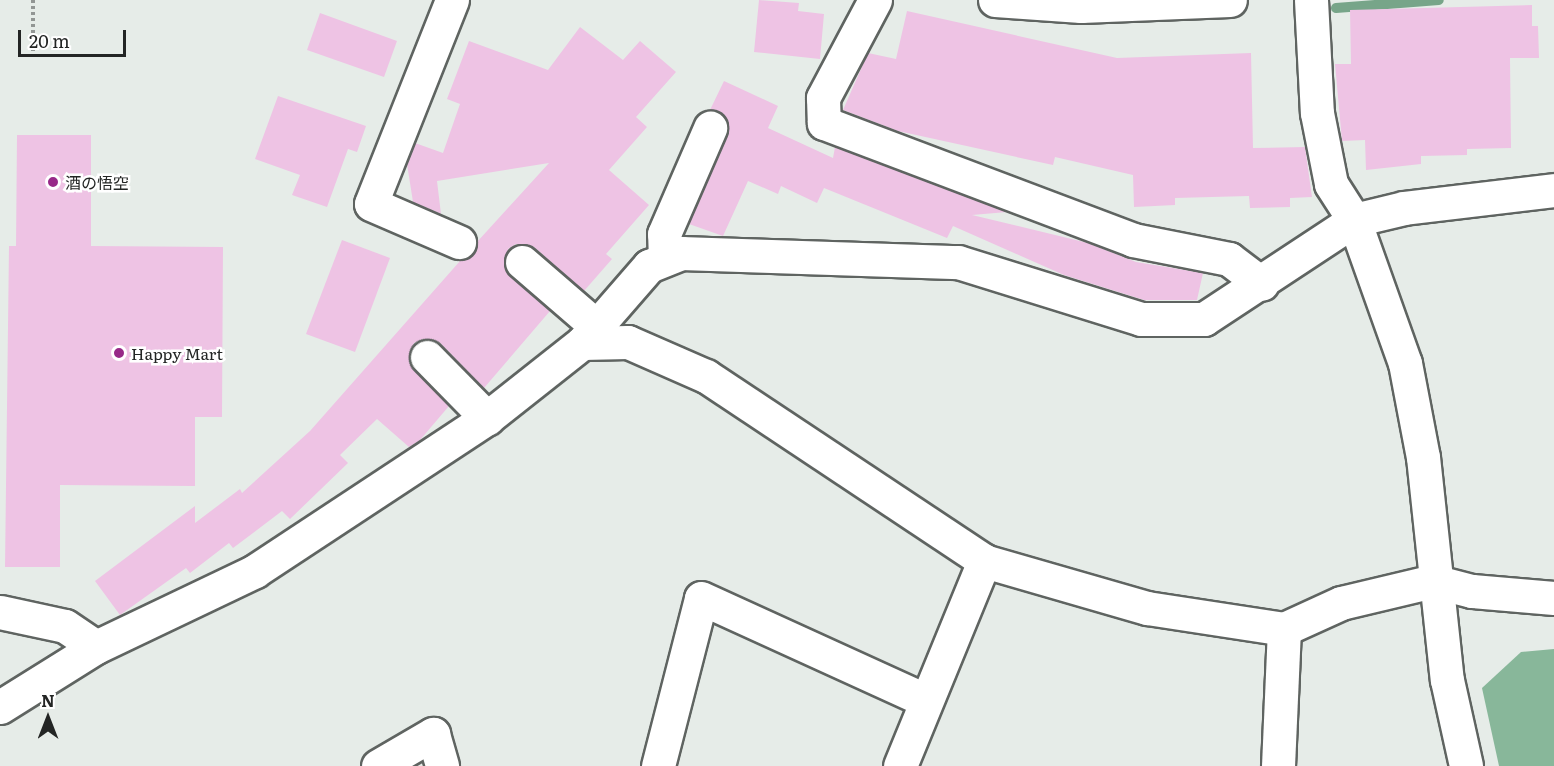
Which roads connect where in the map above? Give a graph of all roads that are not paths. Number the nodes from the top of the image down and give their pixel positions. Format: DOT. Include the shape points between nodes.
graph roads {
  1 [pos="452,0"];
  2 [pos="875,0"];
  3 [pos="995,0"];
  4 [pos="1230,0"];
  5 [pos="1311,0"];
  6 [pos="710,128"];
  7 [pos="1554,190"];
  8 [pos="1354,220"];
  9 [pos="459,242"];
  10 [pos="665,260"];
  11 [pos="522,262"];
  12 [pos="1262,284"];
  13 [pos="589,334"];
  14 [pos="427,357"];
  15 [pos="487,418"];
  16 [pos="984,561"];
  17 [pos="1433,581"];
  18 [pos="1554,598"];
  19 [pos="0,612"];
  20 [pos="1284,629"];
  21 [pos="96,647"];
  22 [pos="925,700"];
  23 [pos="0,707"];
  24 [pos="907,764"];
  25 [pos="378,766"];
  26 [pos="442,766"];
  27 [pos="658,766"];
  28 [pos="1278,766"];
  29 [pos="1466,766"];
  1 -- 9 [label="street" via="371,204"];
  2 -- 12 [label="street" via="823,98 824,123 1133,240 1229,260"];
  3 -- 4 [label="street" via="1081,6"];
  5 -- 8 [label="street" via="1319,123 1331,184"];
  6 -- 10 [label="street" via="664,234"];
  7 -- 8 [label="street" via="1404,208"];
  8 -- 12 [label="street"];
  8 -- 17 [label="street" via="1405,363 1423,457"];
  10 -- 12 [label="street" via="682,253 958,262 1141,319 1204,319"];
  10 -- 13 [label="street" via="649,266"];
  11 -- 13 [label="street"];
  13 -- 15 [label="street"];
  13 -- 16 [label="street" via="628,342 706,376"];
  14 -- 15 [label="street"];
  15 -- 21 [label="street" via="255,571"];
  16 -- 20 [label="street" via="1147,608"];
  16 -- 22 [label="street"];
  17 -- 18 [label="street" via="1473,591"];
  17 -- 20 [label="street" via="1341,603"];
  17 -- 29 [label="street" via="1447,680"];
  19 -- 21 [label="street" via="65,626"];
  20 -- 28 [label="street"];
  21 -- 23 [label="street"];
  22 -- 24 [label="street"];
  22 -- 27 [label="street" via="701,598"];
  25 -- 26 [label="street" via="433,734"];
}
